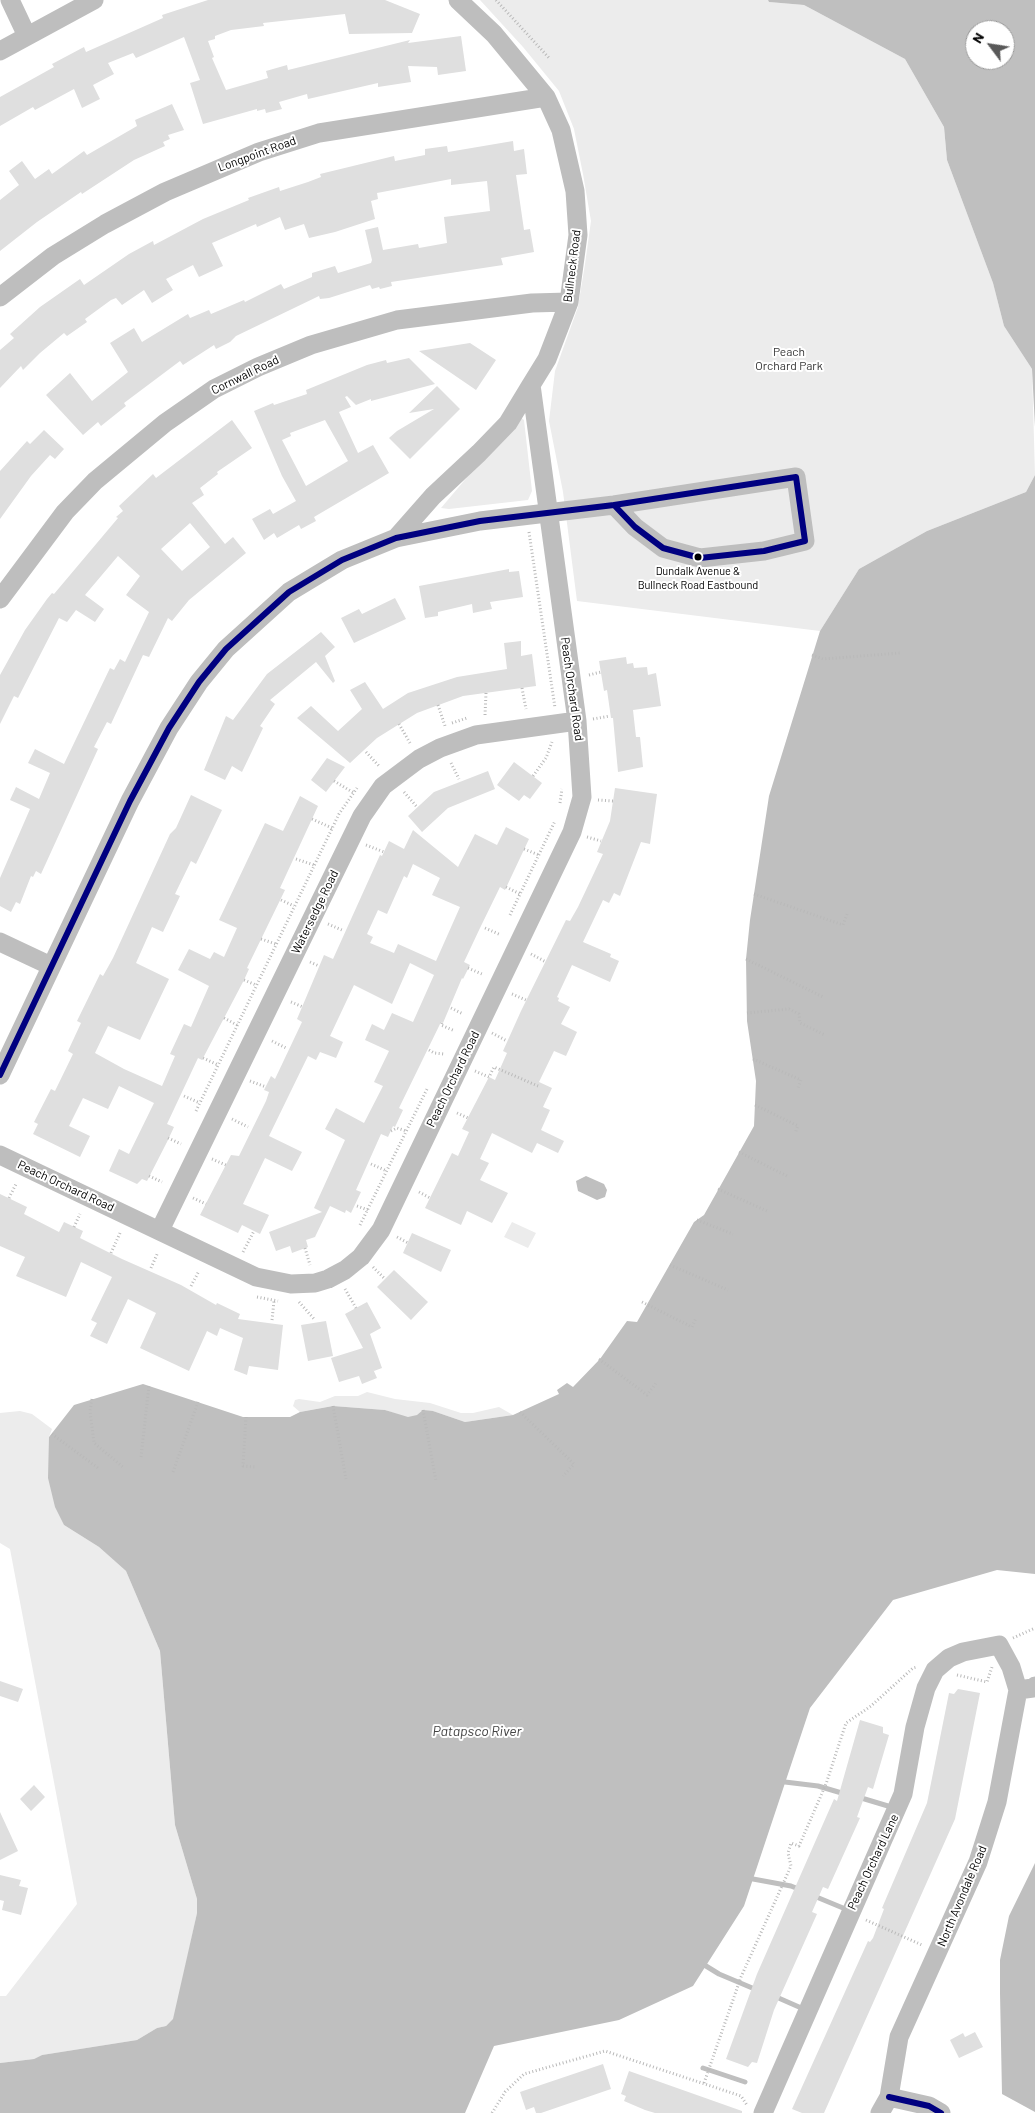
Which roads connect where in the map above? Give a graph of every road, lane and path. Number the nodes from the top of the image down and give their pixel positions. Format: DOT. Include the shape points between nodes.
graph roads {
  1 [pos="10,0"];
  2 [pos="94,0"];
  3 [pos="458,0"];
  4 [pos="496,0"];
  5 [pos="27,36"];
  6 [pos="0,51"];
  7 [pos="550,59"];
  8 [pos="546,97"];
  9 [pos="0,297"];
  10 [pos="569,302"];
  11 [pos="531,385"];
  12 [pos="614,505"];
  13 [pos="547,513"];
  14 [pos="526,515"];
  15 [pos="396,538"];
  16 [pos="0,599"];
  17 [pos="900,653"];
  18 [pos="812,655"];
  19 [pos="522,688"];
  20 [pos="486,693"];
  21 [pos="438,705"];
  22 [pos="526,709"];
  23 [pos="485,715"];
  24 [pos="577,721"];
  25 [pos="399,724"];
  26 [pos="445,726"];
  27 [pos="555,732"];
  28 [pos="410,743"];
  29 [pos="544,743"];
  30 [pos="366,752"];
  31 [pos="459,759"];
  32 [pos="378,766"];
  33 [pos="532,776"];
  34 [pos="459,779"];
  35 [pos="334,781"];
  36 [pos="562,782"];
  37 [pos="354,793"];
  38 [pos="399,795"];
  39 [pos="418,807"];
  40 [pos="559,809"];
  41 [pos="557,816"];
  42 [pos="312,819"];
  43 [pos="332,828"];
  44 [pos="366,839"];
  45 [pos="364,844"];
  46 [pos="524,848"];
  47 [pos="360,852"];
  48 [pos="384,852"];
  49 [pos="539,855"];
  50 [pos="296,858"];
  51 [pos="314,866"];
  52 [pos="506,887"];
  53 [pos="520,894"];
  54 [pos="754,894"];
  55 [pos="281,900"];
  56 [pos="294,906"];
  57 [pos="847,914"];
  58 [pos="329,915"];
  59 [pos="508,920"];
  60 [pos="326,923"];
  61 [pos="485,928"];
  62 [pos="504,928"];
  63 [pos="322,930"];
  64 [pos="342,930"];
  65 [pos="501,935"];
  66 [pos="261,939"];
  67 [pos="0,942"];
  68 [pos="497,943"];
  69 [pos="276,944"];
  70 [pos="311,953"];
  71 [pos="746,959"];
  72 [pos="51,966"];
  73 [pos="319,966"];
  74 [pos="486,966"];
  75 [pos="468,968"];
  76 [pos="482,974"];
  77 [pos="244,980"];
  78 [pos="479,981"];
  79 [pos="256,985"];
  80 [pos="823,997"];
  81 [pos="288,1001"];
  82 [pos="467,1006"];
  83 [pos="303,1007"];
  84 [pos="450,1008"];
  85 [pos="747,1013"];
  86 [pos="463,1014"];
  87 [pos="224,1018"];
  88 [pos="442,1023"];
  89 [pos="237,1025"];
  90 [pos="455,1031"];
  91 [pos="825,1035"];
  92 [pos="451,1038"];
  93 [pos="448,1046"];
  94 [pos="265,1048"];
  95 [pos="286,1048"];
  96 [pos="429,1050"];
  97 [pos="444,1054"];
  98 [pos="203,1058"];
  99 [pos="753,1059"];
  100 [pos="440,1061"];
  101 [pos="218,1065"];
  102 [pos="460,1065"];
  103 [pos="253,1073"];
  104 [pos="0,1075"];
  105 [pos="250,1080"];
  106 [pos="429,1085"];
  107 [pos="538,1086"];
  108 [pos="266,1087"];
  109 [pos="246,1088"];
  110 [pos="798,1088"];
  111 [pos="184,1096"];
  112 [pos="200,1103"];
  113 [pos="755,1106"];
  114 [pos="235,1111"];
  115 [pos="231,1118"];
  116 [pos="227,1126"];
  117 [pos="248,1126"];
  118 [pos="391,1131"];
  119 [pos="406,1131"];
  120 [pos="795,1132"];
  121 [pos="168,1138"];
  122 [pos="181,1144"];
  123 [pos="215,1152"];
  124 [pos="739,1152"];
  125 [pos="0,1155"];
  126 [pos="212,1159"];
  127 [pos="371,1164"];
  128 [pos="226,1165"];
  129 [pos="208,1167"];
  130 [pos="387,1171"];
  131 [pos="149,1176"];
  132 [pos="789,1177"];
  133 [pos="162,1182"];
  134 [pos="16,1184"];
  135 [pos="718,1189"];
  136 [pos="197,1190"];
  137 [pos="9,1198"];
  138 [pos="193,1198"];
  139 [pos="206,1204"];
  140 [pos="357,1206"];
  141 [pos="189,1207"];
  142 [pos="368,1210"];
  143 [pos="767,1211"];
  144 [pos="80,1214"];
  145 [pos="696,1220"];
  146 [pos="74,1227"];
  147 [pos="160,1230"];
  148 [pos="254,1231"];
  149 [pos="357,1232"];
  150 [pos="120,1233"];
  151 [pos="733,1234"];
  152 [pos="234,1248"];
  153 [pos="305,1248"];
  154 [pos="111,1252"];
  155 [pos="158,1252"];
  156 [pos="243,1252"];
  157 [pos="251,1256"];
  158 [pos="317,1263"];
  159 [pos="670,1265"];
  160 [pos="150,1268"];
  161 [pos="199,1271"];
  162 [pos="191,1286"];
  163 [pos="345,1289"];
  164 [pos="728,1290"];
  165 [pos="274,1301"];
  166 [pos="298,1301"];
  167 [pos="642,1302"];
  168 [pos="356,1308"];
  169 [pos="696,1318"];
  170 [pos="272,1320"];
  171 [pos="315,1320"];
  172 [pos="600,1359"];
  173 [pos="656,1383"];
  174 [pos="149,1386"];
  175 [pos="92,1398"];
  176 [pos="198,1402"];
  177 [pos="333,1406"];
  178 [pos="423,1410"];
  179 [pos="520,1412"];
  180 [pos="246,1417"];
  181 [pos="52,1434"];
  182 [pos="141,1457"];
  183 [pos="123,1467"];
  184 [pos="255,1467"];
  185 [pos="98,1468"];
  186 [pos="173,1472"];
  187 [pos="563,1476"];
  188 [pos="346,1479"];
  189 [pos="436,1481"];
  190 [pos="1035,1628"];
  191 [pos="999,1645"];
  192 [pos="1026,1688"];
  193 [pos="826,1784"];
  194 [pos="849,1913"];
  195 [pos="938,1952"];
  196 [pos="704,2083"];
  197 [pos="885,2105"];
  198 [pos="756,2112"];
  199 [pos="492,2113"];
  200 [pos="941,2113"];
  1 -- 5 [label="street"];
  2 -- 5 [label="street"];
  3 -- 8 [label="street, Bullneck Road" via="494,34"];
  4 -- 7 [label="path"];
  5 -- 6 [label="street"];
  8 -- 9 [label="street, Longpoint Road" via="354,126 259,152 165,192 105,224 53,256"];
  8 -- 10 [label="street, Bullneck Road" via="560,130 576,191 578,235"];
  10 -- 11 [label="street, Bullneck Road" via="547,358"];
  10 -- 16 [label="street, Cornwall Road" via="532,303 397,320 311,345 214,389 165,423 95,481 65,512"];
  11 -- 13 [label="street"];
  11 -- 15 [label="street, Bullneck Road" via="508,423 433,496"];
  12 -- 12 [label="street" via="796,477 806,541 764,551 700,558 663,548 635,527"];
  12 -- 13 [label="street"];
  13 -- 14 [label="street"];
  13 -- 24 [label="street, Peach Orchard Road"];
  14 -- 15 [label="street"];
  14 -- 27 [label="path"];
  15 -- 72 [label="street" via="342,560 289,592 226,649 199,682 169,728 130,801"];
  17 -- 18 [label="path" via="823,659"];
  19 -- 22 [label="path"];
  20 -- 23 [label="path"];
  21 -- 26 [label="path"];
  24 -- 27 [label="street, Watersedge Road"];
  24 -- 102 [label="street, Peach Orchard Road" via="583,785 578,818"];
  25 -- 28 [label="path"];
  27 -- 29 [label="path"];
  27 -- 33 [label="path" via="546,758"];
  27 -- 147 [label="street, Watersedge Road" via="476,735 419,759 383,786 362,816"];
  30 -- 32 [label="path"];
  31 -- 34 [label="path" via="449,763"];
  35 -- 37 [label="path"];
  36 -- 40 [label="path"];
  38 -- 39 [label="path" via="404,790"];
  41 -- 49 [label="path"];
  42 -- 43 [label="path"];
  44 -- 45 [label="path"];
  45 -- 47 [label="path"];
  45 -- 48 [label="path"];
  46 -- 49 [label="path"];
  49 -- 53 [label="path"];
  50 -- 51 [label="path"];
  52 -- 53 [label="path"];
  53 -- 59 [label="path"];
  54 -- 57 [label="path" via="843,925"];
  55 -- 56 [label="path"];
  58 -- 60 [label="path"];
  60 -- 63 [label="path"];
  60 -- 64 [label="path"];
  61 -- 65 [label="path"];
  62 -- 65 [label="path"];
  65 -- 68 [label="path"];
  66 -- 69 [label="path"];
  67 -- 72 [label="street"];
  70 -- 73 [label="path" via="307,961"];
  71 -- 80 [label="path"];
  72 -- 104 [label="street"];
  74 -- 76 [label="path"];
  75 -- 76 [label="path"];
  76 -- 78 [label="path"];
  77 -- 79 [label="path"];
  81 -- 83 [label="path"];
  82 -- 86 [label="path"];
  84 -- 86 [label="path"];
  85 -- 91 [label="path" via="789,1010 799,1014 800,1023"];
  86 -- 90 [label="path"];
  87 -- 89 [label="path"];
  88 -- 90 [label="path"];
  90 -- 92 [label="path"];
  93 -- 97 [label="path"];
  94 -- 95 [label="path" via="269,1039"];
  96 -- 97 [label="path" via="434,1054"];
  97 -- 100 [label="path"];
  98 -- 101 [label="path"];
  99 -- 110 [label="path" via="801,1080"];
  102 -- 107 [label="path" via="489,1077 494,1067"];
  102 -- 147 [label="street, Peach Orchard Road" via="376,1238 361,1257 328,1280 291,1284 256,1277"];
  103 -- 105 [label="path"];
  105 -- 108 [label="path"];
  105 -- 109 [label="path"];
  106 -- 119 [label="path"];
  111 -- 112 [label="path"];
  113 -- 120 [label="path" via="798,1126"];
  114 -- 115 [label="path"];
  115 -- 116 [label="path"];
  115 -- 117 [label="path"];
  118 -- 119 [label="path" via="397,1128"];
  119 -- 130 [label="path"];
  121 -- 122 [label="path"];
  123 -- 126 [label="path"];
  124 -- 132 [label="path"];
  125 -- 147 [label="street, Peach Orchard Road"];
  126 -- 128 [label="path"];
  126 -- 129 [label="path"];
  127 -- 130 [label="path"];
  130 -- 142 [label="path"];
  131 -- 133 [label="path"];
  134 -- 137 [label="path"];
  135 -- 143 [label="path"];
  136 -- 138 [label="path"];
  138 -- 139 [label="path"];
  138 -- 141 [label="path"];
  140 -- 142 [label="path"];
  142 -- 149 [label="path"];
  144 -- 146 [label="path"];
  145 -- 151 [label="path"];
  148 -- 156 [label="path"];
  150 -- 154 [label="path"];
  152 -- 156 [label="path"];
  153 -- 158 [label="path" via="309,1266"];
  155 -- 160 [label="path"];
  156 -- 157 [label="path"];
  159 -- 164 [label="path"];
  161 -- 162 [label="path"];
  163 -- 168 [label="path"];
  165 -- 170 [label="path"];
  166 -- 171 [label="path"];
  167 -- 169 [label="path" via="692,1327"];
  172 -- 173 [label="path" via="647,1395"];
  174 -- 182 [label="path"];
  175 -- 183 [label="path" via="90,1411 94,1443"];
  176 -- 186 [label="path"];
  177 -- 188 [label="path"];
  178 -- 189 [label="path"];
  179 -- 187 [label="path" via="574,1464"];
  180 -- 184 [label="path" via="243,1466"];
  181 -- 185 [label="path"];
  190 -- 191 [label="path"];
  191 -- 192 [label="street, North Avondale Road"];
  191 -- 194 [label="street, Peach Orchard Lane" via="963,1652 949,1658 935,1670 926,1688 915,1727 903,1794"];
  192 -- 195 [label="street, North Avondale Road" via="978,1862"];
  193 -- 196 [label="path" via="799,1846 791,1843 788,1853 792,1866 741,1977"];
  194 -- 195 [label="path"];
  194 -- 198 [label="street, Peach Orchard Lane"];
  195 -- 197 [label="street, North Avondale Road" via="899,2037"];
  196 -- 198 [label="path" via="741,2096"];
  196 -- 199 [label="path" via="605,2051 524,2074 505,2092"];
  197 -- 200 [label="street" via="929,2106"];
}
